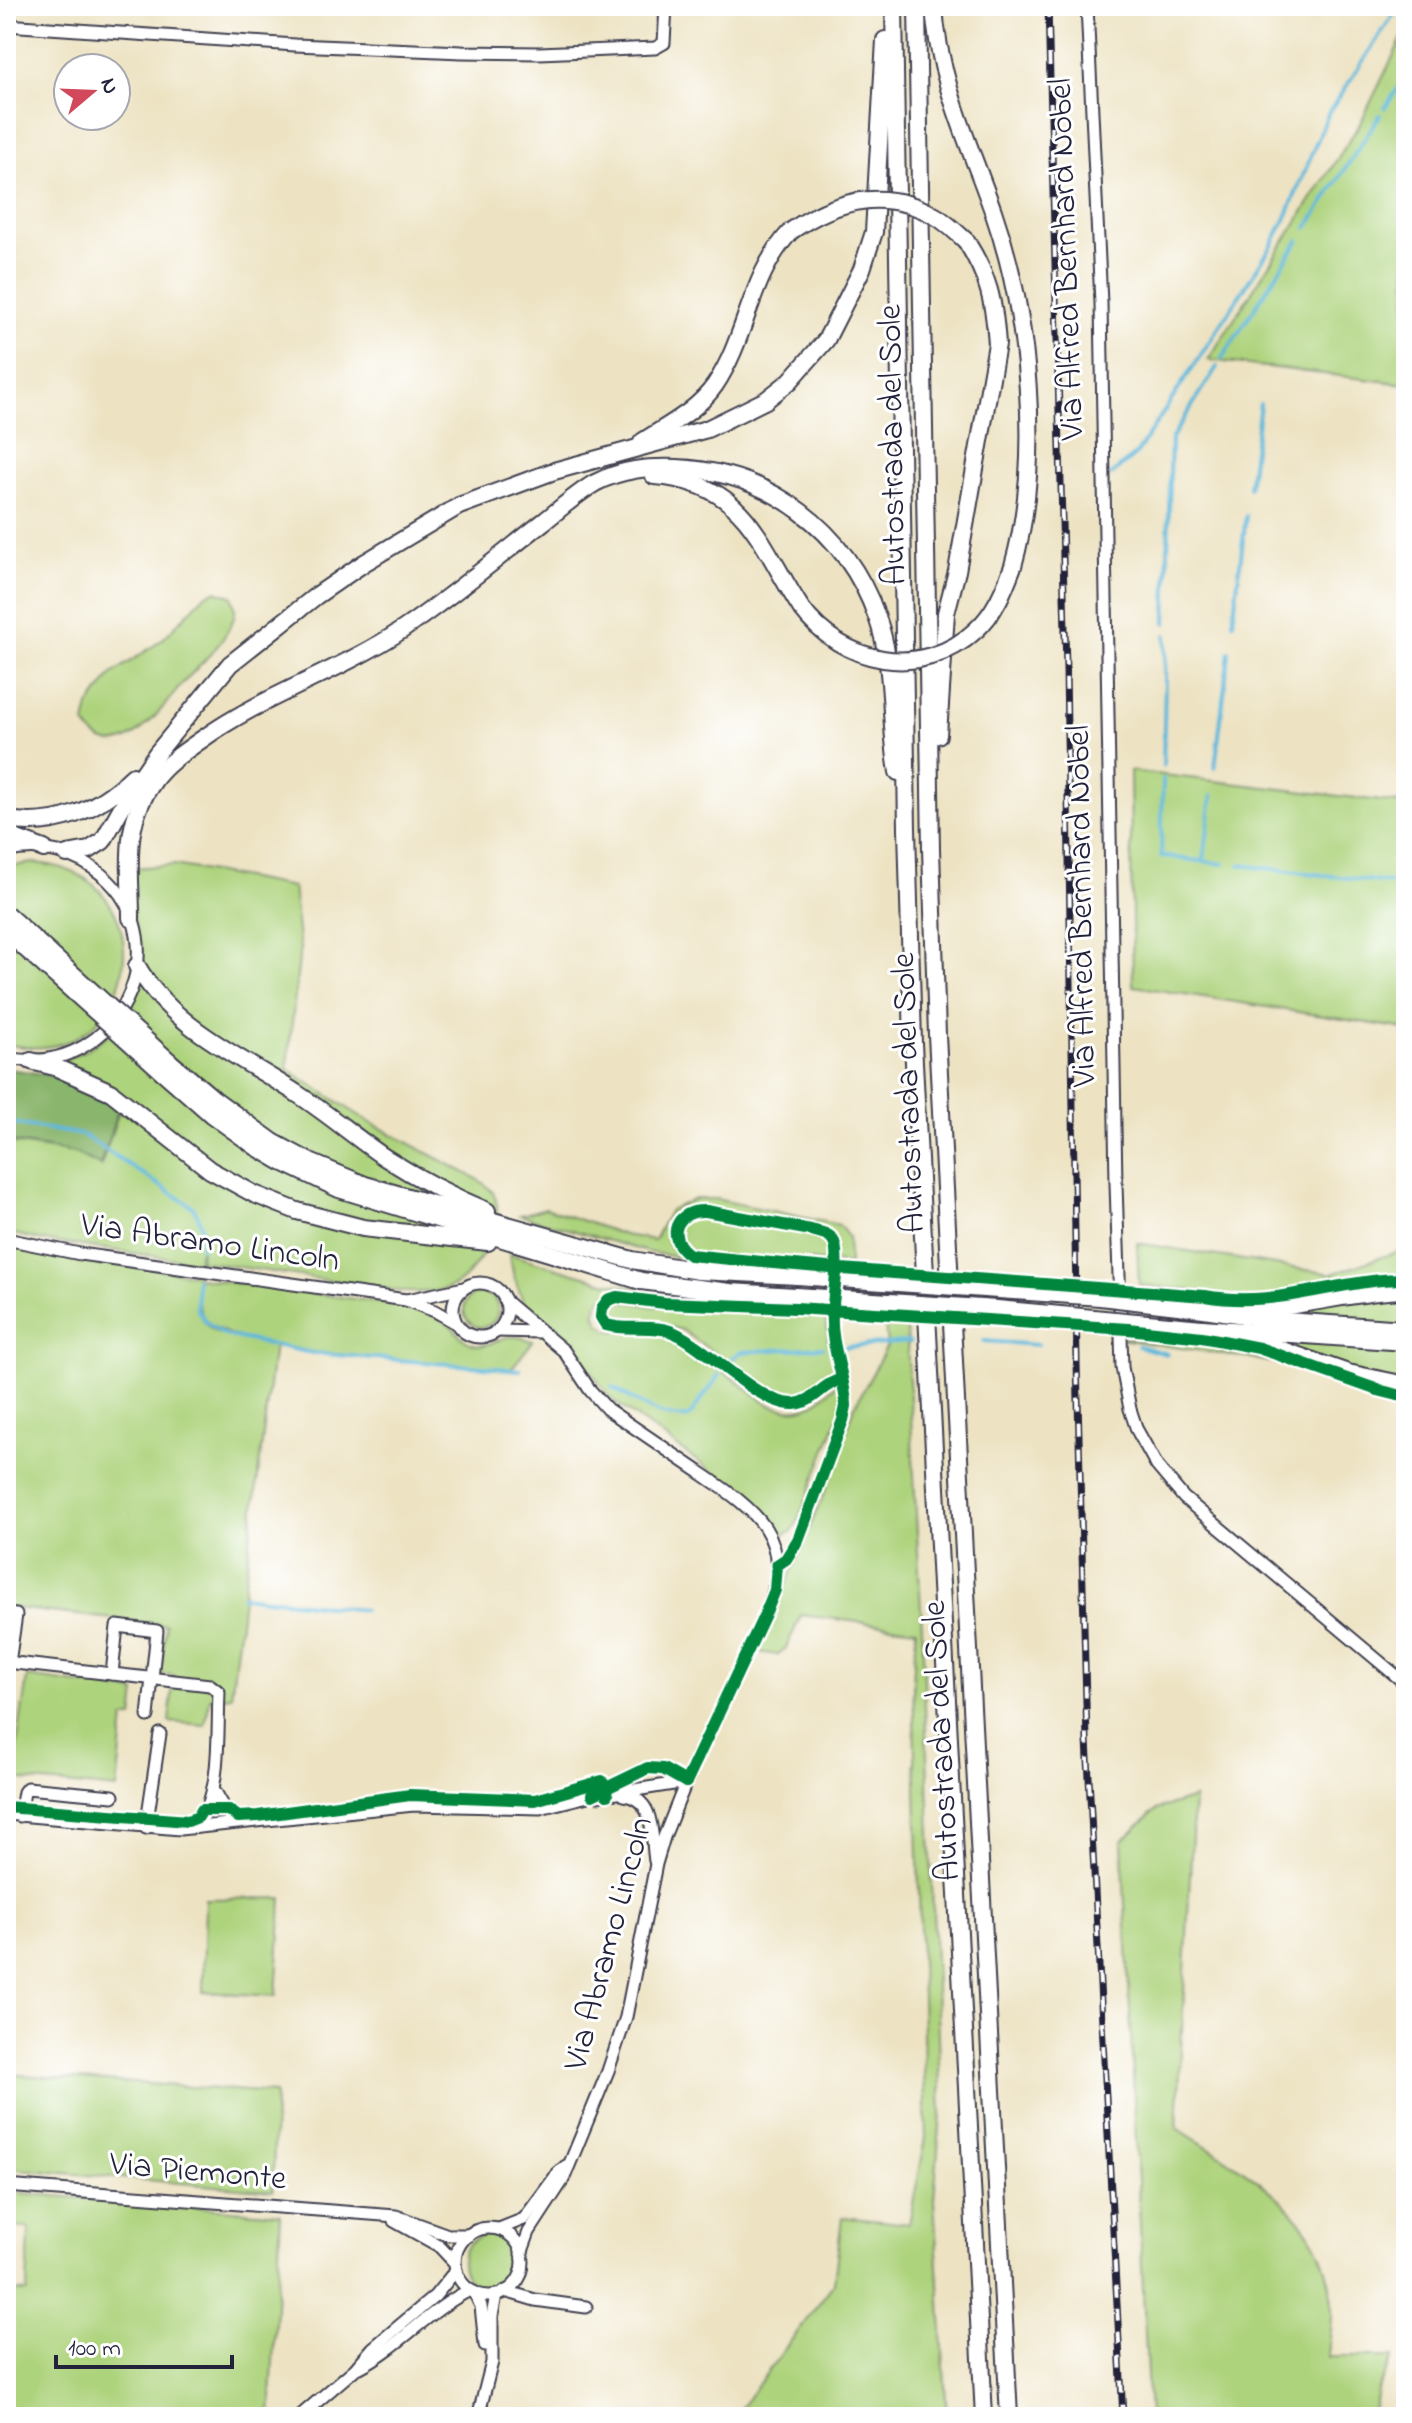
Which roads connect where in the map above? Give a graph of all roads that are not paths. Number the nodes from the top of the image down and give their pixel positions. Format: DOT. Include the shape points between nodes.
graph roads {
  1 [pos="666,6"];
  2 [pos="887,6"];
  3 [pos="894,6"];
  4 [pos="917,6"];
  5 [pos="934,6"];
  6 [pos="1087,6"];
  7 [pos="6,25"];
  8 [pos="632,449"];
  9 [pos="593,484"];
  10 [pos="157,753"];
  11 [pos="6,820"];
  12 [pos="907,829"];
  13 [pos="6,835"];
  14 [pos="44,849"];
  15 [pos="931,849"];
  16 [pos="6,852"];
  17 [pos="67,854"];
  18 [pos="6,914"];
  19 [pos="131,918"];
  20 [pos="6,931"];
  21 [pos="137,966"];
  22 [pos="6,1058"];
  23 [pos="31,1061"];
  24 [pos="166,1066"];
  25 [pos="540,1233"];
  26 [pos="6,1239"];
  27 [pos="548,1254"];
  28 [pos="465,1288"];
  29 [pos="1406,1290"];
  30 [pos="406,1300"];
  31 [pos="505,1301"];
  32 [pos="1209,1309"];
  33 [pos="456,1323"];
  34 [pos="1208,1328"];
  35 [pos="1406,1329"];
  36 [pos="497,1331"];
  37 [pos="539,1332"];
  38 [pos="1406,1342"];
  39 [pos="1406,1385"];
  40 [pos="6,1614"];
  41 [pos="8,1663"];
  42 [pos="112,1674"];
  43 [pos="153,1679"];
  44 [pos="1406,1684"];
  45 [pos="148,1716"];
  46 [pos="160,1734"];
  47 [pos="693,1768"];
  48 [pos="663,1769"];
  49 [pos="686,1782"];
  50 [pos="213,1788"];
  51 [pos="614,1795"];
  52 [pos="113,1796"];
  53 [pos="588,1796"];
  54 [pos="6,1814"];
  55 [pos="20,1816"];
  56 [pos="233,1823"];
  57 [pos="197,1827"];
  58 [pos="146,1828"];
  59 [pos="656,1864"];
  60 [pos="567,2166"];
  61 [pos="6,2186"];
  62 [pos="386,2217"];
  63 [pos="499,2229"];
  64 [pos="469,2235"];
  65 [pos="521,2254"];
  66 [pos="456,2266"];
  67 [pos="522,2268"];
  68 [pos="472,2291"];
  69 [pos="501,2293"];
  70 [pos="535,2300"];
  71 [pos="586,2307"];
  72 [pos="355,2369"];
  73 [pos="488,2377"];
  74 [pos="299,2417"];
  75 [pos="478,2417"];
  76 [pos="984,2417"];
  77 [pos="1009,2417"];
  1 -- 7 [label="street" via="664,43 655,48 540,53 295,45"];
  2 -- 8 [label="highway" via="874,232 862,269 826,340 766,400 677,440"];
  3 -- 12 [label="highway, Autostrada del Sole"];
  4 -- 15 [label="highway, Autostrada del Sole"];
  5 -- 9 [label="highway, bridge" via="947,87 994,213 1023,335 1024,512 1013,566 998,603 976,630 952,647 897,661 865,657 812,624 754,527 717,493 648,476"];
  6 -- 44 [label="street, Via Alfred Bernhard Nobel" via="1101,303 1116,1184 1125,1387 1146,1448 1184,1498"];
  8 -- 10 [label="highway" via="459,506 364,563 230,664"];
  8 -- 15 [label="highway, bridge" via="681,417 715,385 764,268 791,231 828,208 870,199 909,204 938,218 966,241 995,306 997,344 946,613"];
  9 -- 12 [label="highway" via="638,467 713,471 785,500 838,546 862,582 885,642 892,737"];
  9 -- 19 [label="highway" via="402,630 228,720 174,759 143,799 131,830"];
  10 -- 11 [label="highway" via="118,791 81,814 53,821"];
  10 -- 17 [label="highway" via="103,841"];
  12 -- 76 [label="highway, Autostrada del Sole" via="913,1043"];
  13 -- 14 [label="highway"];
  14 -- 16 [label="street"];
  14 -- 17 [label="street"];
  15 -- 77 [label="highway, Autostrada del Sole" via="944,1191"];
  17 -- 19 [label="street" via="106,879"];
  18 -- 24 [label="highway, bridge"];
  19 -- 21 [label="street"];
  20 -- 24 [label="highway, bridge"];
  21 -- 23 [label="street" via="129,999 102,1034 74,1052"];
  21 -- 25 [label="highway" via="159,1000 182,1019 390,1161 435,1188"];
  22 -- 23 [label="street"];
  23 -- 27 [label="highway" via="111,1092 210,1170 297,1211 363,1228"];
  24 -- 25 [label="highway" via="261,1135 312,1163 365,1185"];
  24 -- 27 [label="highway" via="229,1128 284,1163 366,1198"];
  25 -- 32 [label="highway, bridge" via="667,1267"];
  26 -- 30 [label="street, Via Abramo Lincoln"];
  27 -- 34 [label="highway, bridge" via="652,1283 730,1292"];
  28 -- 30 [label="street, Via Abramo Lincoln"];
  28 -- 31 [label="street, Via Abramo Lincoln" via="491,1286"];
  28 -- 33 [label="street" via="454,1304"];
  29 -- 32 [label="highway" via="1274,1307"];
  30 -- 33 [label="street, Via Abramo Lincoln"];
  31 -- 36 [label="street" via="506,1317"];
  31 -- 37 [label="street, Via Abramo Lincoln"];
  32 -- 35 [label="highway" via="1285,1321"];
  33 -- 36 [label="street, Via Abramo Lincoln" via="475,1337"];
  34 -- 38 [label="highway"];
  34 -- 39 [label="highway" via="1348,1373"];
  36 -- 37 [label="street, Via Abramo Lincoln"];
  37 -- 47 [label="street, Via Abramo Lincoln" via="564,1351 607,1409 749,1508 769,1536 777,1565 775,1590"];
  40 -- 41 [label="street" via="16,1615"];
  41 -- 42 [label="street"];
  42 -- 43 [label="street"];
  42 -- 43 [label="street" via="117,1626 157,1631"];
  43 -- 45 [label="street"];
  43 -- 50 [label="street" via="210,1685 219,1692"];
  46 -- 58 [label="street"];
  47 -- 48 [label="street"];
  47 -- 49 [label="street, Via Abramo Lincoln"];
  48 -- 49 [label="street"];
  48 -- 53 [label="street" via="648,1768"];
  49 -- 51 [label="street"];
  49 -- 59 [label="street, Via Abramo Lincoln"];
  50 -- 56 [label="street"];
  50 -- 57 [label="street"];
  51 -- 53 [label="street"];
  51 -- 59 [label="street" via="634,1797 645,1806"];
  52 -- 55 [label="street" via="27,1788"];
  53 -- 56 [label="street" via="540,1808 414,1805"];
  54 -- 55 [label="street"];
  55 -- 58 [label="street"];
  56 -- 57 [label="street"];
  57 -- 58 [label="street"];
  59 -- 60 [label="street, Via Abramo Lincoln" via="626,2017"];
  60 -- 63 [label="street, Via Abramo Lincoln" via="524,2219"];
  60 -- 65 [label="street, Via Abramo Lincoln"];
  61 -- 62 [label="street, Via Piemonte"];
  62 -- 64 [label="street, Via Piemonte" via="453,2236"];
  62 -- 66 [label="street, Via Piemonte" via="433,2242"];
  63 -- 64 [label="street"];
  63 -- 65 [label="street" via="515,2241"];
  64 -- 66 [label="street" via="460,2243"];
  65 -- 67 [label="street"];
  66 -- 68 [label="street"];
  66 -- 72 [label="street" via="435,2296"];
  67 -- 69 [label="street" via="513,2285"];
  67 -- 70 [label="street"];
  68 -- 69 [label="street"];
  68 -- 72 [label="street" via="443,2305 379,2357"];
  68 -- 73 [label="street" via="481,2306"];
  69 -- 70 [label="street"];
  69 -- 73 [label="street" via="492,2316"];
  70 -- 71 [label="street"];
  72 -- 74 [label="street"];
  73 -- 75 [label="street"];
}
